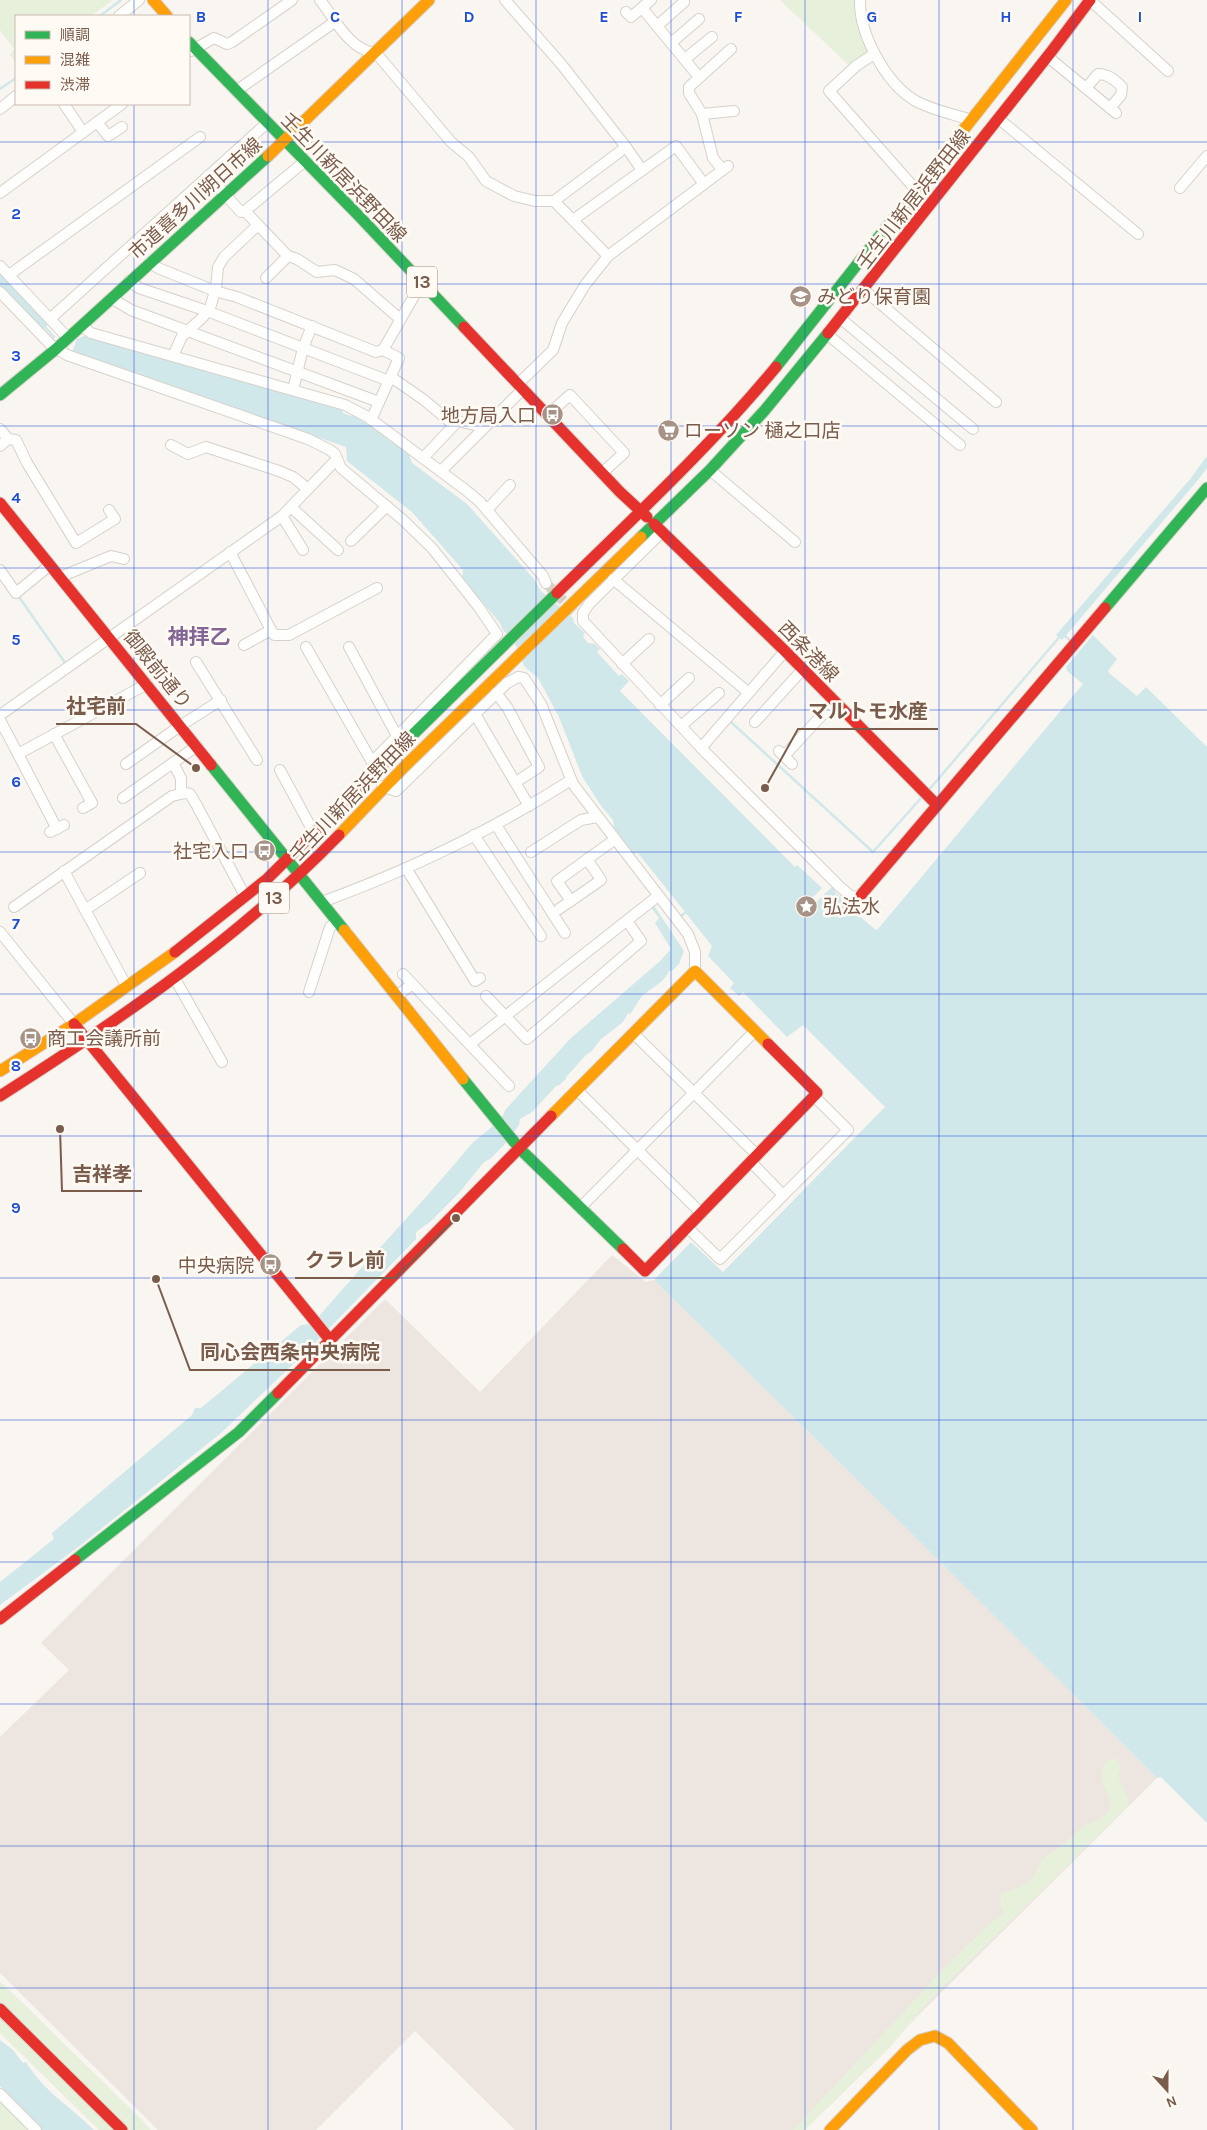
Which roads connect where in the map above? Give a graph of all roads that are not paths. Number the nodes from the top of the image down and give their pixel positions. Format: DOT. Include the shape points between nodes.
graph roads {
  1 [pos="139,0"];
  2 [pos="292,0"];
  3 [pos="429,0"];
  4 [pos="505,0"];
  5 [pos="651,0"];
  6 [pos="860,0"];
  7 [pos="1066,0"];
  8 [pos="1090,0"];
  9 [pos="158,2"];
  10 [pos="324,2"];
  11 [pos="684,2"];
  12 [pos="642,8"];
  13 [pos="626,12"];
  14 [pos="120,15"];
  15 [pos="166,15"];
  16 [pos="699,19"];
  17 [pos="336,20"];
  18 [pos="657,26"];
  19 [pos="712,37"];
  20 [pos="671,43"];
  21 [pos="191,48"];
  22 [pos="731,49"];
  23 [pos="376,54"];
  24 [pos="874,54"];
  25 [pos="1048,57"];
  26 [pos="685,59"];
  27 [pos="1168,71"];
  28 [pos="699,77"];
  29 [pos="1086,88"];
  30 [pos="236,91"];
  31 [pos="15,97"];
  32 [pos="65,105"];
  33 [pos="121,105"];
  34 [pos="0,109"];
  35 [pos="734,111"];
  36 [pos="702,114"];
  37 [pos="999,119"];
  38 [pos="972,120"];
  39 [pos="97,122"];
  40 [pos="267,123"];
  41 [pos="122,127"];
  42 [pos="83,132"];
  43 [pos="200,137"];
  44 [pos="285,140"];
  45 [pos="626,147"];
  46 [pos="1207,156"];
  47 [pos="304,161"];
  48 [pos="642,170"];
  49 [pos="208,176"];
  50 [pos="704,184"];
  51 [pos="1180,188"];
  52 [pos="917,191"];
  53 [pos="0,193"];
  54 [pos="224,195"];
  55 [pos="554,201"];
  56 [pos="245,211"];
  57 [pos="573,220"];
  58 [pos="258,225"];
  59 [pos="1138,234"];
  60 [pos="288,256"];
  61 [pos="608,256"];
  62 [pos="150,262"];
  63 [pos="0,266"];
  64 [pos="9,275"];
  65 [pos="266,278"];
  66 [pos="129,281"];
  67 [pos="422,282"];
  68 [pos="863,289"];
  69 [pos="215,291"];
  70 [pos="0,292"];
  71 [pos="111,298"];
  72 [pos="207,311"];
  73 [pos="51,318"];
  74 [pos="840,318"];
  75 [pos="400,319"];
  76 [pos="82,326"];
  77 [pos="312,326"];
  78 [pos="186,330"];
  79 [pos="827,334"];
  80 [pos="68,338"];
  81 [pos="304,348"];
  82 [pos="56,349"];
  83 [pos="383,350"];
  84 [pos="173,356"];
  85 [pos="297,371"];
  86 [pos="390,379"];
  87 [pos="520,386"];
  88 [pos="293,390"];
  89 [pos="0,395"];
  90 [pos="379,402"];
  91 [pos="996,402"];
  92 [pos="547,415"];
  93 [pos="371,420"];
  94 [pos="454,425"];
  95 [pos="483,427"];
  96 [pos="0,429"];
  97 [pos="974,429"];
  98 [pos="4,442"];
  99 [pos="171,445"];
  100 [pos="960,445"];
  101 [pos="423,458"];
  102 [pos="337,459"];
  103 [pos="710,470"];
  104 [pos="441,471"];
  105 [pos="602,474"];
  106 [pos="510,486"];
  107 [pos="1207,488"];
  108 [pos="308,489"];
  109 [pos="0,503"];
  110 [pos="388,506"];
  111 [pos="291,507"];
  112 [pos="109,510"];
  113 [pos="487,510"];
  114 [pos="641,511"];
  115 [pos="282,516"];
  116 [pos="658,528"];
  117 [pos="352,541"];
  118 [pos="795,542"];
  119 [pos="303,550"];
  120 [pos="338,550"];
  121 [pos="230,552"];
  122 [pos="124,559"];
  123 [pos="50,565"];
  124 [pos="0,570"];
  125 [pos="60,577"];
  126 [pos="613,579"];
  127 [pos="546,583"];
  128 [pos="377,588"];
  129 [pos="271,630"];
  130 [pos="109,637"];
  131 [pos="649,639"];
  132 [pos="244,645"];
  133 [pos="306,647"];
  134 [pos="349,647"];
  135 [pos="786,651"];
  136 [pos="196,662"];
  137 [pos="622,664"];
  138 [pos="803,669"];
  139 [pos="689,678"];
  140 [pos="147,684"];
  141 [pos="496,693"];
  142 [pos="719,693"];
  143 [pos="749,693"];
  144 [pos="221,700"];
  145 [pos="835,701"];
  146 [pos="660,705"];
  147 [pos="475,714"];
  148 [pos="0,715"];
  149 [pos="0,720"];
  150 [pos="756,722"];
  151 [pos="180,726"];
  152 [pos="681,726"];
  153 [pos="54,734"];
  154 [pos="397,736"];
  155 [pos="197,746"];
  156 [pos="701,748"];
  157 [pos="391,749"];
  158 [pos="18,754"];
  159 [pos="257,760"];
  160 [pos="173,763"];
  161 [pos="126,764"];
  162 [pos="407,764"];
  163 [pos="792,764"];
  164 [pos="280,770"];
  165 [pos="571,780"];
  166 [pos="365,782"];
  167 [pos="516,782"];
  168 [pos="384,787"];
  169 [pos="181,793"];
  170 [pos="123,798"];
  171 [pos="937,805"];
  172 [pos="529,806"];
  173 [pos="83,808"];
  174 [pos="597,817"];
  175 [pos="496,825"];
  176 [pos="57,829"];
  177 [pos="314,833"];
  178 [pos="474,835"];
  179 [pos="614,840"];
  180 [pos="531,852"];
  181 [pos="286,859"];
  182 [pos="587,859"];
  183 [pos="406,868"];
  184 [pos="64,871"];
  185 [pos="140,873"];
  186 [pos="300,875"];
  187 [pos="861,895"];
  188 [pos="245,896"];
  189 [pos="658,896"];
  190 [pos="571,901"];
  191 [pos="322,902"];
  192 [pos="14,906"];
  193 [pos="559,909"];
  194 [pos="85,910"];
  195 [pos="337,921"];
  196 [pos="627,921"];
  197 [pos="0,932"];
  198 [pos="566,933"];
  199 [pos="541,936"];
  200 [pos="695,971"];
  201 [pos="403,974"];
  202 [pos="174,977"];
  203 [pos="480,978"];
  204 [pos="412,984"];
  205 [pos="127,987"];
  206 [pos="309,992"];
  207 [pos="397,996"];
  208 [pos="486,996"];
  209 [pos="506,1018"];
  210 [pos="74,1024"];
  211 [pos="755,1031"];
  212 [pos="634,1034"];
  213 [pos="88,1040"];
  214 [pos="470,1044"];
  215 [pos="222,1062"];
  216 [pos="0,1072"];
  217 [pos="510,1086"];
  218 [pos="578,1091"];
  219 [pos="694,1093"];
  220 [pos="0,1096"];
  221 [pos="814,1096"];
  222 [pos="517,1146"];
  223 [pos="638,1150"];
  224 [pos="754,1159"];
  225 [pos="783,1195"];
  226 [pos="580,1208"];
  227 [pos="702,1213"];
  228 [pos="688,1228"];
  229 [pos="328,1338"];
  230 [pos="0,1619"];
  231 [pos="0,2009"];
  232 [pos="0,2094"];
  233 [pos="36,2130"];
  234 [pos="122,2130"];
  235 [pos="830,2130"];
  236 [pos="1032,2130"];
  1 -- 14 [label="street"];
  2 -- 21 [label="street" via="232,42 227,44 214,38"];
  3 -- 23 [label="street, 市道喜多川朔日市線"];
  4 -- 45 [label="street" via="562,65"];
  5 -- 12 [label="street"];
  6 -- 24 [label="street" via="868,41"];
  7 -- 38 [label="street, 壬生川新居浜野田線 / 13"];
  8 -- 25 [label="street, 壬生川新居浜野田線 / 13"];
  8 -- 27 [label="street"];
  9 -- 15 [label="street"];
  10 -- 17 [label="street"];
  11 -- 18 [label="street"];
  12 -- 13 [label="street" via="631,17"];
  12 -- 18 [label="street"];
  16 -- 20 [label="street"];
  17 -- 23 [label="street" via="360,49"];
  17 -- 30 [label="street"];
  18 -- 20 [label="street"];
  19 -- 26 [label="street"];
  20 -- 26 [label="street"];
  21 -- 30 [label="street, 壬生川新居浜野田線 / 13"];
  22 -- 28 [label="street"];
  23 -- 44 [label="street, 市道喜多川朔日市線"];
  23 -- 55 [label="street" via="451,142 469,157 486,181 514,196"];
  24 -- 38 [label="street" via="902,91 914,100"];
  24 -- 52 [label="street" via="829,91"];
  25 -- 29 [label="street"];
  25 -- 37 [label="street, 壬生川新居浜野田線 / 13"];
  26 -- 28 [label="street"];
  28 -- 36 [label="street" via="689,87 689,93"];
  29 -- 29 [label="street" via="1113,110 1122,87 1106,74 1098,74"];
  30 -- 40 [label="street, 壬生川新居浜野田線 / 13"];
  31 -- 34 [label="street"];
  32 -- 42 [label="street"];
  33 -- 39 [label="street"];
  35 -- 36 [label="street"];
  36 -- 50 [label="street" via="713,158 725,168"];
  37 -- 59 [label="street"];
  37 -- 68 [label="street, 壬生川新居浜野田線 / 13"];
  38 -- 52 [label="street, 壬生川新居浜野田線 / 13"];
  39 -- 41 [label="street" via="108,136"];
  39 -- 42 [label="street"];
  40 -- 44 [label="street, 壬生川新居浜野田線 / 13"];
  40 -- 49 [label="street"];
  42 -- 53 [label="street"];
  43 -- 64 [label="street"];
  44 -- 47 [label="street, 壬生川新居浜野田線 / 13"];
  44 -- 54 [label="street, 市道喜多川朔日市線"];
  45 -- 48 [label="street"];
  45 -- 55 [label="street"];
  46 -- 51 [label="street"];
  47 -- 56 [label="street"];
  47 -- 67 [label="street, 壬生川新居浜野田線 / 13"];
  48 -- 50 [label="street" via="676,146"];
  48 -- 57 [label="street"];
  49 -- 54 [label="street"];
  49 -- 73 [label="street"];
  50 -- 61 [label="street"];
  52 -- 114 [label="street, 壬生川新居浜野田線 / 13" via="741,409"];
  54 -- 56 [label="street" via="241,212"];
  54 -- 62 [label="street, 市道喜多川朔日市線"];
  55 -- 57 [label="street"];
  56 -- 58 [label="street"];
  57 -- 61 [label="street"];
  58 -- 60 [label="street"];
  58 -- 69 [label="street" via="224,257 218,267"];
  60 -- 65 [label="street"];
  60 -- 75 [label="street" via="317,272 335,270 354,279"];
  61 -- 87 [label="street" via="585,285 562,323 553,350"];
  62 -- 66 [label="street, 市道喜多川朔日市線"];
  62 -- 69 [label="street"];
  63 -- 64 [label="street"];
  64 -- 73 [label="street"];
  66 -- 71 [label="street, 市道喜多川朔日市線"];
  66 -- 72 [label="street" via="138,288"];
  67 -- 75 [label="street"];
  67 -- 87 [label="street, 壬生川新居浜野田線 / 13"];
  68 -- 74 [label="street, 壬生川新居浜野田線 / 13"];
  68 -- 91 [label="street"];
  69 -- 72 [label="street"];
  69 -- 77 [label="street"];
  70 -- 82 [label="street"];
  71 -- 76 [label="street, 市道喜多川朔日市線"];
  71 -- 78 [label="street" via="131,310"];
  72 -- 78 [label="street"];
  72 -- 81 [label="street"];
  73 -- 80 [label="street"];
  74 -- 79 [label="street, 壬生川新居浜野田線 / 13"];
  74 -- 97 [label="street"];
  75 -- 83 [label="street"];
  76 -- 80 [label="street, 市道喜多川朔日市線"];
  76 -- 84 [label="street" via="91,333"];
  77 -- 81 [label="street"];
  77 -- 83 [label="street" via="376,352"];
  78 -- 84 [label="street"];
  78 -- 85 [label="street"];
  79 -- 100 [label="street"];
  79 -- 103 [label="street, 壬生川新居浜野田線 / 13" via="765,410"];
  80 -- 82 [label="street, 市道喜多川朔日市線"];
  81 -- 85 [label="street"];
  81 -- 86 [label="street"];
  82 -- 89 [label="street, 市道喜多川朔日市線"];
  82 -- 102 [label="street" via="320,444"];
  83 -- 86 [label="street" via="399,358"];
  84 -- 88 [label="street"];
  85 -- 88 [label="street"];
  85 -- 90 [label="street"];
  86 -- 90 [label="street"];
  86 -- 94 [label="street" via="424,400"];
  87 -- 92 [label="street, 壬生川新居浜野田線 / 13"];
  87 -- 95 [label="street"];
  88 -- 93 [label="street" via="345,405"];
  90 -- 93 [label="street"];
  92 -- 105 [label="street, 壬生川新居浜野田線 / 13"];
  92 -- 105 [label="street" via="570,394 624,453"];
  93 -- 101 [label="street"];
  94 -- 95 [label="street" via="458,421"];
  94 -- 101 [label="street"];
  95 -- 104 [label="street"];
  96 -- 98 [label="street"];
  98 -- 112 [label="street" via="16,440 76,543 115,519"];
  99 -- 108 [label="street" via="188,454 206,447 264,465 293,477"];
  101 -- 104 [label="street"];
  102 -- 108 [label="street"];
  102 -- 110 [label="street" via="341,468"];
  103 -- 116 [label="street, 壬生川新居浜野田線 / 13"];
  103 -- 118 [label="street"];
  104 -- 113 [label="street"];
  105 -- 114 [label="street, 壬生川新居浜野田線 / 13"];
  106 -- 113 [label="street"];
  107 -- 171 [label="street"];
  108 -- 111 [label="street"];
  109 -- 123 [label="street, 御殿前通り"];
  110 -- 117 [label="street"];
  110 -- 154 [label="street" via="432,548 496,634"];
  111 -- 115 [label="street"];
  111 -- 120 [label="street"];
  113 -- 127 [label="street"];
  114 -- 116 [label="street, 壬生川新居浜野田線 / 13"];
  114 -- 157 [label="street, 壬生川新居浜野田線 / 13" via="510,641"];
  115 -- 119 [label="street"];
  115 -- 121 [label="street"];
  116 -- 126 [label="street"];
  116 -- 135 [label="street, 西条港線"];
  116 -- 162 [label="street, 壬生川新居浜野田線 / 13" via="565,609"];
  121 -- 129 [label="street"];
  121 -- 130 [label="street"];
  122 -- 125 [label="street" via="111,556"];
  123 -- 124 [label="street" via="16,593"];
  123 -- 125 [label="street, 御殿前通り"];
  125 -- 130 [label="street, 御殿前通り"];
  126 -- 137 [label="street" via="580,618"];
  126 -- 143 [label="street"];
  128 -- 129 [label="street" via="289,635 274,635"];
  129 -- 132 [label="street"];
  130 -- 140 [label="street, 御殿前通り"];
  130 -- 148 [label="street"];
  131 -- 137 [label="street"];
  133 -- 157 [label="street" via="372,762"];
  134 -- 154 [label="street"];
  135 -- 138 [label="street, 西条港線"];
  135 -- 143 [label="street"];
  136 -- 144 [label="street"];
  137 -- 146 [label="street"];
  138 -- 145 [label="street, 西条港線"];
  138 -- 150 [label="street"];
  139 -- 146 [label="street"];
  140 -- 151 [label="street, 御殿前通り"];
  140 -- 153 [label="street"];
  141 -- 147 [label="street"];
  141 -- 165 [label="street" via="512,678 524,678 541,704"];
  141 -- 167 [label="street" via="539,767"];
  142 -- 152 [label="street"];
  143 -- 156 [label="street"];
  144 -- 151 [label="street"];
  144 -- 159 [label="street"];
  145 -- 163 [label="street" via="782,754"];
  145 -- 171 [label="street, 西条港線"];
  146 -- 152 [label="street"];
  147 -- 167 [label="street"];
  147 -- 168 [label="street" via="396,791"];
  149 -- 158 [label="street"];
  151 -- 155 [label="street, 御殿前通り"];
  151 -- 161 [label="street"];
  152 -- 156 [label="street"];
  153 -- 158 [label="street"];
  153 -- 173 [label="street" via="92,803"];
  154 -- 157 [label="street"];
  155 -- 160 [label="street"];
  155 -- 181 [label="street, 御殿前通り"];
  156 -- 187 [label="street" via="838,886 852,897"];
  157 -- 162 [label="street"];
  157 -- 166 [label="street, 壬生川新居浜野田線 / 13"];
  158 -- 176 [label="street"];
  160 -- 169 [label="street" via="181,778"];
  160 -- 170 [label="street"];
  162 -- 168 [label="street, 壬生川新居浜野田線 / 13"];
  164 -- 177 [label="street"];
  165 -- 172 [label="street"];
  165 -- 174 [label="street"];
  166 -- 168 [label="street"];
  166 -- 177 [label="street, 壬生川新居浜野田線 / 13"];
  167 -- 172 [label="street"];
  168 -- 186 [label="street, 壬生川新居浜野田線 / 13"];
  169 -- 184 [label="street"];
  169 -- 188 [label="street" via="190,794"];
  171 -- 187 [label="street"];
  172 -- 175 [label="street"];
  174 -- 179 [label="street"];
  174 -- 180 [label="street" via="581,820"];
  175 -- 178 [label="street"];
  175 -- 198 [label="street"];
  177 -- 181 [label="street, 壬生川新居浜野田線 / 13"];
  178 -- 183 [label="street"];
  178 -- 199 [label="street"];
  179 -- 182 [label="street"];
  179 -- 189 [label="street"];
  181 -- 186 [label="street, 御殿前通り"];
  181 -- 188 [label="street, 壬生川新居浜野田線 / 13"];
  182 -- 190 [label="street" via="557,881"];
  182 -- 190 [label="street" via="601,880"];
  183 -- 191 [label="street"];
  183 -- 203 [label="street" via="475,981"];
  184 -- 192 [label="street"];
  184 -- 194 [label="street"];
  185 -- 194 [label="street"];
  186 -- 191 [label="street, 御殿前通り"];
  186 -- 202 [label="street, 壬生川新居浜野田線 / 13" via="244,924"];
  188 -- 205 [label="street, 壬生川新居浜野田線 / 13" via="169,958"];
  189 -- 196 [label="street"];
  189 -- 200 [label="street" via="693,943"];
  190 -- 193 [label="street"];
  191 -- 195 [label="street, 御殿前通り"];
  194 -- 205 [label="street"];
  195 -- 206 [label="street" via="330,927"];
  195 -- 207 [label="street, 御殿前通り"];
  196 -- 209 [label="street"];
  196 -- 209 [label="street" via="641,941 527,1039"];
  197 -- 210 [label="street"];
  200 -- 211 [label="street"];
  200 -- 212 [label="street"];
  201 -- 204 [label="street"];
  202 -- 213 [label="street, 壬生川新居浜野田線 / 13"];
  202 -- 215 [label="street"];
  204 -- 207 [label="street"];
  204 -- 214 [label="street"];
  205 -- 210 [label="street, 壬生川新居浜野田線 / 13"];
  207 -- 222 [label="street, 御殿前通り"];
  208 -- 209 [label="street"];
  209 -- 214 [label="street"];
  210 -- 213 [label="street"];
  210 -- 216 [label="street, 壬生川新居浜野田線 / 13"];
  211 -- 219 [label="street"];
  211 -- 221 [label="street" via="817,1093"];
  212 -- 218 [label="street"];
  212 -- 219 [label="street"];
  213 -- 220 [label="street, 壬生川新居浜野田線 / 13"];
  213 -- 229 [label="street"];
  214 -- 217 [label="street"];
  218 -- 222 [label="street"];
  218 -- 223 [label="street"];
  219 -- 223 [label="street"];
  219 -- 224 [label="street"];
  221 -- 224 [label="street"];
  221 -- 225 [label="street" via="848,1130"];
  222 -- 226 [label="street, 御殿前通り"];
  222 -- 229 [label="street"];
  223 -- 226 [label="street"];
  223 -- 227 [label="street"];
  224 -- 225 [label="street"];
  224 -- 227 [label="street"];
  225 -- 228 [label="street" via="720,1260"];
  226 -- 228 [label="street, 御殿前通り" via="645,1271"];
  227 -- 228 [label="street"];
  229 -- 230 [label="street" via="239,1432"];
  231 -- 234 [label="street"];
  232 -- 233 [label="street"];
  235 -- 236 [label="street" via="907,2050 920,2040 934,2036 948,2043"];
}
